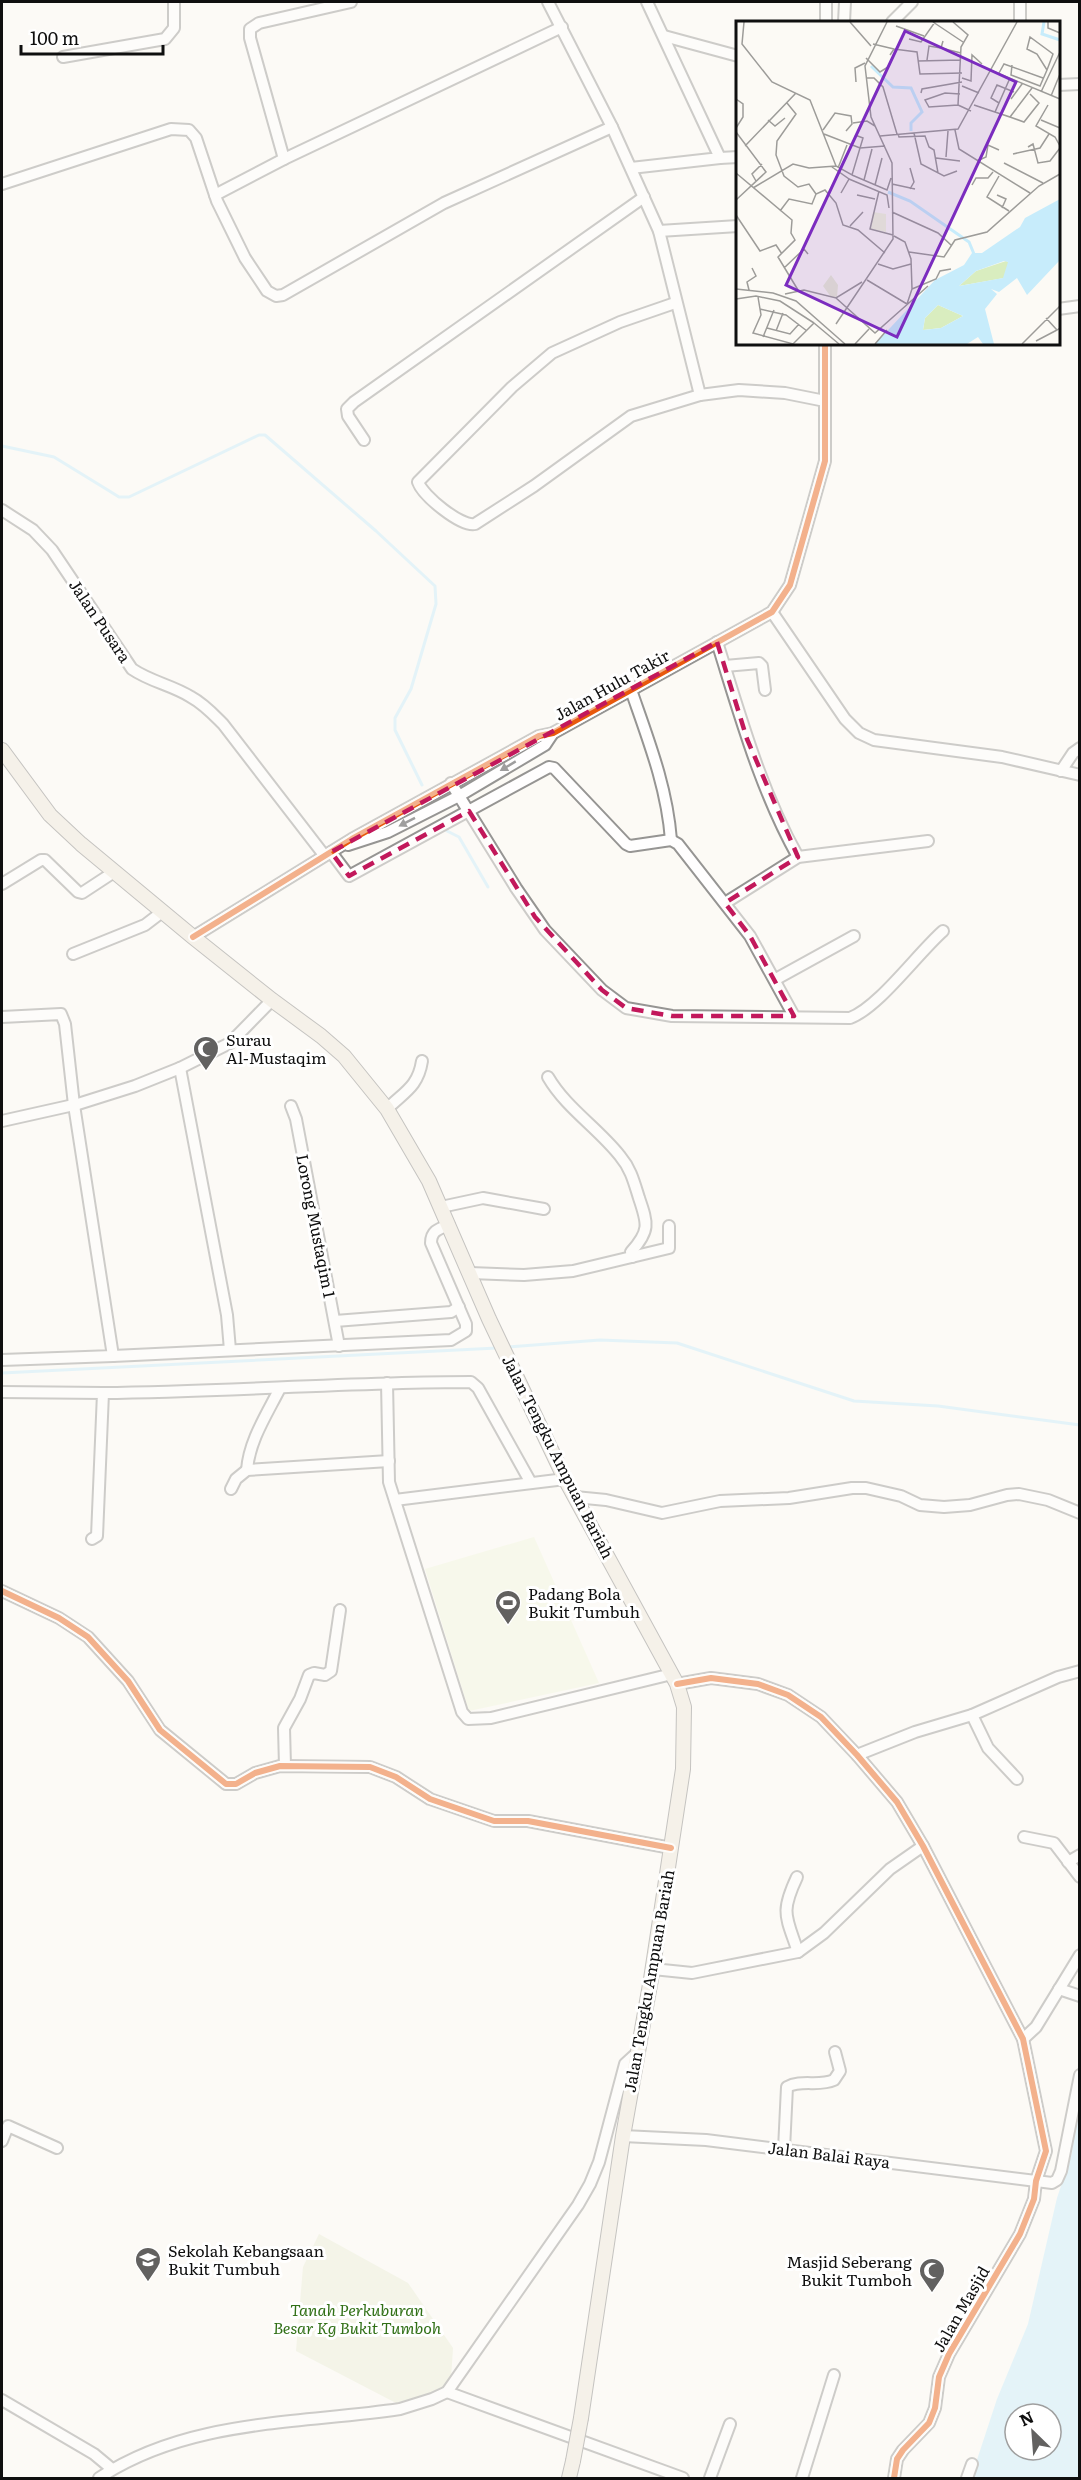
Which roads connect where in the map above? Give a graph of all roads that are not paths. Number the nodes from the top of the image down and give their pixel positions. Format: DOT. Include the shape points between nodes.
graph roads {
  1 [pos="174,2"];
  2 [pos="351,2"];
  3 [pos="548,2"];
  4 [pos="647,2"];
  5 [pos="826,2"];
  6 [pos="845,2"];
  7 [pos="912,2"];
  8 [pos="1020,2"];
  9 [pos="826,21"];
  10 [pos="844,21"];
  11 [pos="893,21"];
  12 [pos="1020,21"];
  13 [pos="562,27"];
  14 [pos="664,36"];
  15 [pos="736,55"];
  16 [pos="63,57"];
  17 [pos="1080,84"];
  18 [pos="1060,85"];
  19 [pos="612,127"];
  20 [pos="736,157"];
  21 [pos="720,158"];
  22 [pos="284,159"];
  23 [pos="631,168"];
  24 [pos="2,184"];
  25 [pos="215,195"];
  26 [pos="644,197"];
  27 [pos="736,226"];
  28 [pos="659,231"];
  29 [pos="675,303"];
  30 [pos="1080,306"];
  31 [pos="1060,309"];
  32 [pos="825,345"];
  33 [pos="700,395"];
  34 [pos="825,400"];
  35 [pos="364,440"];
  36 [pos="2,510"];
  37 [pos="772,612"];
  38 [pos="717,642"];
  39 [pos="725,666"];
  40 [pos="631,690"];
  41 [pos="765,690"];
  42 [pos="553,733"];
  43 [pos="1080,748"];
  44 [pos="2,750"];
  45 [pos="1061,771"];
  46 [pos="1080,775"];
  47 [pos="451,783"];
  48 [pos="459,796"];
  49 [pos="469,811"];
  50 [pos="671,840"];
  51 [pos="928,841"];
  52 [pos="345,845"];
  53 [pos="327,854"];
  54 [pos="798,856"];
  55 [pos="114,872"];
  56 [pos="2,884"];
  57 [pos="725,903"];
  58 [pos="162,912"];
  59 [pos="943,931"];
  60 [pos="854,936"];
  61 [pos="193,937"];
  62 [pos="73,954"];
  63 [pos="776,979"];
  64 [pos="272,1000"];
  65 [pos="794,1016"];
  66 [pos="2,1017"];
  67 [pos="422,1061"];
  68 [pos="180,1068"];
  69 [pos="548,1077"];
  70 [pos="74,1105"];
  71 [pos="291,1106"];
  72 [pos="387,1109"];
  73 [pos="2,1121"];
  74 [pos="441,1207"];
  75 [pos="544,1209"];
  76 [pos="449,1225"];
  77 [pos="669,1226"];
  78 [pos="632,1257"];
  79 [pos="470,1273"];
  80 [pos="459,1307"];
  81 [pos="335,1321"];
  82 [pos="339,1346"];
  83 [pos="230,1350"];
  84 [pos="113,1356"];
  85 [pos="2,1360"];
  86 [pos="387,1383"];
  87 [pos="280,1388"];
  88 [pos="2,1392"];
  89 [pos="103,1393"];
  90 [pos="389,1461"];
  91 [pos="247,1470"];
  92 [pos="565,1479"];
  93 [pos="531,1483"];
  94 [pos="231,1489"];
  95 [pos="575,1497"];
  96 [pos="395,1500"];
  97 [pos="1080,1513"];
  98 [pos="92,1539"];
  99 [pos="2,1592"];
  100 [pos="340,1610"];
  101 [pos="1080,1671"];
  102 [pos="675,1679"];
  103 [pos="972,1715"];
  104 [pos="857,1755"];
  105 [pos="285,1766"];
  106 [pos="1017,1779"];
  107 [pos="1024,1837"];
  108 [pos="923,1846"];
  109 [pos="671,1848"];
  110 [pos="1080,1855"];
  111 [pos="1068,1862"];
  112 [pos="797,1877"];
  113 [pos="1080,1877"];
  114 [pos="798,1952"];
  115 [pos="1080,1955"];
  116 [pos="653,1969"];
  117 [pos="1059,1989"];
  118 [pos="1080,1996"];
  119 [pos="1023,2039"];
  120 [pos="834,2052"];
  121 [pos="637,2053"];
  122 [pos="1080,2075"];
  123 [pos="5,2124"];
  124 [pos="622,2136"];
  125 [pos="2,2141"];
  126 [pos="57,2148"];
  127 [pos="784,2149"];
  128 [pos="1036,2181"];
  129 [pos="834,2375"];
  130 [pos="447,2392"];
  131 [pos="2,2400"];
  132 [pos="730,2424"];
  133 [pos="972,2464"];
  134 [pos="112,2469"];
  135 [pos="99,2478"];
  136 [pos="569,2478"];
  137 [pos="682,2478"];
  138 [pos="710,2478"];
  139 [pos="802,2478"];
  140 [pos="894,2478"];
  141 [pos="967,2478"];
  1 -- 16 [label="street" via="174,28 165,39"];
  2 -- 22 [label="street" via="259,23 250,29"];
  3 -- 13 [label="street"];
  4 -- 14 [label="street"];
  5 -- 9 [label="street"];
  6 -- 10 [label="street"];
  7 -- 11 [label="street"];
  8 -- 12 [label="street"];
  13 -- 19 [label="street"];
  13 -- 22 [label="street"];
  14 -- 15 [label="street"];
  14 -- 21 [label="street"];
  17 -- 18 [label="street"];
  19 -- 23 [label="street"];
  19 -- 25 [label="street" via="444,203 283,295 267,291"];
  20 -- 21 [label="street"];
  21 -- 23 [label="street"];
  22 -- 25 [label="street"];
  23 -- 26 [label="street"];
  24 -- 25 [label="street" via="181,128 196,138"];
  26 -- 28 [label="street"];
  26 -- 35 [label="street" via="354,402 347,409 348,416"];
  27 -- 28 [label="street"];
  28 -- 29 [label="street"];
  29 -- 33 [label="street"];
  29 -- 33 [label="street" via="620,321 546,357 418,482 425,495 466,525 475,524 631,416"];
  30 -- 31 [label="street"];
  32 -- 34 [label="street, Jalan Hulu Takir"];
  33 -- 34 [label="street" via="739,390"];
  34 -- 37 [label="street, Jalan Hulu Takir" via="825,460 790,585"];
  36 -- 53 [label="street, Jalan Pusara" via="33,530 52,550 132,669 206,707"];
  37 -- 38 [label="street, Jalan Hulu Takir"];
  37 -- 45 [label="street" via="845,719 859,733 883,742 1002,757"];
  38 -- 39 [label="street"];
  38 -- 40 [label="street, Jalan Hulu Takir"];
  39 -- 41 [label="street" via="759,663"];
  39 -- 54 [label="street" via="747,739"];
  40 -- 42 [label="street, Jalan Hulu Takir"];
  40 -- 50 [label="street" via="657,765"];
  42 -- 47 [label="street, Jalan Hulu Takir" via="539,736"];
  42 -- 48 [label="street, one-way" via="545,745"];
  43 -- 45 [label="street"];
  44 -- 55 [label="main road, Jalan Tengku Ampuan Bariah" via="50,815"];
  45 -- 46 [label="street"];
  47 -- 48 [label="street"];
  47 -- 52 [label="street, Jalan Hulu Takir"];
  48 -- 49 [label="street"];
  48 -- 52 [label="street, one-way" via="388,832"];
  49 -- 50 [label="street" via="549,767 626,844"];
  49 -- 53 [label="street, Jalan Pusara" via="349,876"];
  49 -- 65 [label="street" via="545,930 602,990 626,1008 672,1016"];
  50 -- 57 [label="street"];
  51 -- 54 [label="street"];
  52 -- 53 [label="street, Jalan Hulu Takir"];
  53 -- 61 [label="street, Jalan Hulu Takir"];
  54 -- 57 [label="street"];
  55 -- 56 [label="street" via="82,893 41,860"];
  55 -- 58 [label="main road, Jalan Tengku Ampuan Bariah"];
  57 -- 63 [label="street"];
  58 -- 61 [label="main road, Jalan Tengku Ampuan Bariah"];
  58 -- 62 [label="street" via="145,925"];
  59 -- 65 [label="street" via="858,1015 842,1019"];
  60 -- 63 [label="street"];
  61 -- 64 [label="main road, Jalan Tengku Ampuan Bariah"];
  63 -- 65 [label="street"];
  64 -- 68 [label="street" via="230,1043"];
  64 -- 72 [label="main road, Jalan Tengku Ampuan Bariah" via="344,1056"];
  66 -- 70 [label="street" via="61,1014"];
  67 -- 72 [label="street" via="414,1085"];
  68 -- 70 [label="street"];
  68 -- 83 [label="street" via="227,1315"];
  69 -- 78 [label="street" via="558,1094 621,1156 634,1178 646,1228 644,1237 631,1252"];
  70 -- 73 [label="street"];
  70 -- 84 [label="street"];
  71 -- 81 [label="street, Lorong Mustaqim 1"];
  72 -- 74 [label="main road, Jalan Tengku Ampuan Bariah"];
  74 -- 75 [label="street" via="483,1198"];
  74 -- 76 [label="main road, Jalan Tengku Ampuan Bariah"];
  76 -- 79 [label="main road, Jalan Tengku Ampuan Bariah"];
  76 -- 80 [label="street" via="436,1230 431,1243"];
  77 -- 78 [label="street" via="669,1248"];
  78 -- 79 [label="street" via="573,1271 524,1275"];
  79 -- 92 [label="main road, Jalan Tengku Ampuan Bariah"];
  80 -- 81 [label="street" via="451,1312"];
  80 -- 82 [label="street" via="466,1331 452,1340"];
  81 -- 82 [label="street, Lorong Mustaqim 1"];
  82 -- 83 [label="street"];
  83 -- 84 [label="street"];
  84 -- 85 [label="street"];
  86 -- 87 [label="street"];
  86 -- 90 [label="street"];
  86 -- 93 [label="street" via="471,1382"];
  87 -- 89 [label="street"];
  87 -- 91 [label="street" via="253,1444"];
  88 -- 89 [label="street"];
  89 -- 98 [label="street" via="96,1536"];
  90 -- 91 [label="street"];
  90 -- 96 [label="street" via="389,1482"];
  91 -- 94 [label="street"];
  92 -- 93 [label="street"];
  92 -- 95 [label="main road, Jalan Tengku Ampuan Bariah"];
  93 -- 96 [label="street"];
  95 -- 97 [label="street" via="662,1513 720,1501 789,1498 866,1488 920,1505 944,1507 1019,1494"];
  95 -- 102 [label="main road, Jalan Tengku Ampuan Bariah"];
  96 -- 102 [label="street, Jalan Masjid" via="462,1712 468,1719 490,1718"];
  99 -- 105 [label="street" via="59,1618 88,1637 128,1681 160,1730 221,1782 236,1784 255,1773"];
  100 -- 105 [label="street" via="332,1671 309,1675 284,1728"];
  101 -- 103 [label="street"];
  102 -- 104 [label="street, Jalan Masjid" via="711,1678 758,1684 788,1695 821,1717"];
  102 -- 109 [label="main road, Jalan Tengku Ampuan Bariah" via="684,1707 685,1735"];
  103 -- 104 [label="street" via="915,1731"];
  103 -- 106 [label="street" via="988,1748"];
  104 -- 108 [label="street, Jalan Masjid" via="897,1802"];
  105 -- 109 [label="street" via="370,1767 396,1777 429,1799 494,1821 528,1821"];
  107 -- 111 [label="street" via="1054,1843"];
  108 -- 114 [label="street" via="890,1869 824,1933"];
  108 -- 119 [label="street, Jalan Masjid"];
  109 -- 116 [label="main road, Jalan Tengku Ampuan Bariah"];
  110 -- 111 [label="street"];
  111 -- 113 [label="street"];
  112 -- 114 [label="street" via="786,1900 785,1915"];
  114 -- 116 [label="street" via="692,1972"];
  115 -- 117 [label="street"];
  116 -- 121 [label="main road, Jalan Tengku Ampuan Bariah"];
  117 -- 118 [label="street"];
  117 -- 119 [label="street" via="1036,2027"];
  119 -- 128 [label="street, Jalan Masjid" via="1046,2151"];
  120 -- 127 [label="street" via="840,2071 834,2080 787,2087"];
  121 -- 124 [label="main road, Jalan Tengku Ampuan Bariah"];
  121 -- 130 [label="street" via="625,2064 599,2162 578,2205"];
  122 -- 128 [label="street" via="1061,2171 1052,2183"];
  123 -- 125 [label="street"];
  123 -- 126 [label="street"];
  124 -- 127 [label="street, Jalan Balai Raya"];
  124 -- 136 [label="main road, Jalan Tengku Ampuan Bariah, bridge"];
  127 -- 128 [label="street, Jalan Balai Raya"];
  128 -- 140 [label="street, Jalan Masjid" via="1034,2199 1020,2234 949,2354 939,2377 932,2417 899,2454"];
  129 -- 139 [label="street"];
  130 -- 134 [label="street" via="400,2409 193,2436 144,2452"];
  130 -- 137 [label="street"];
  131 -- 134 [label="street" via="94,2454"];
  132 -- 138 [label="street"];
  133 -- 141 [label="street"];
  134 -- 135 [label="street"];
}
